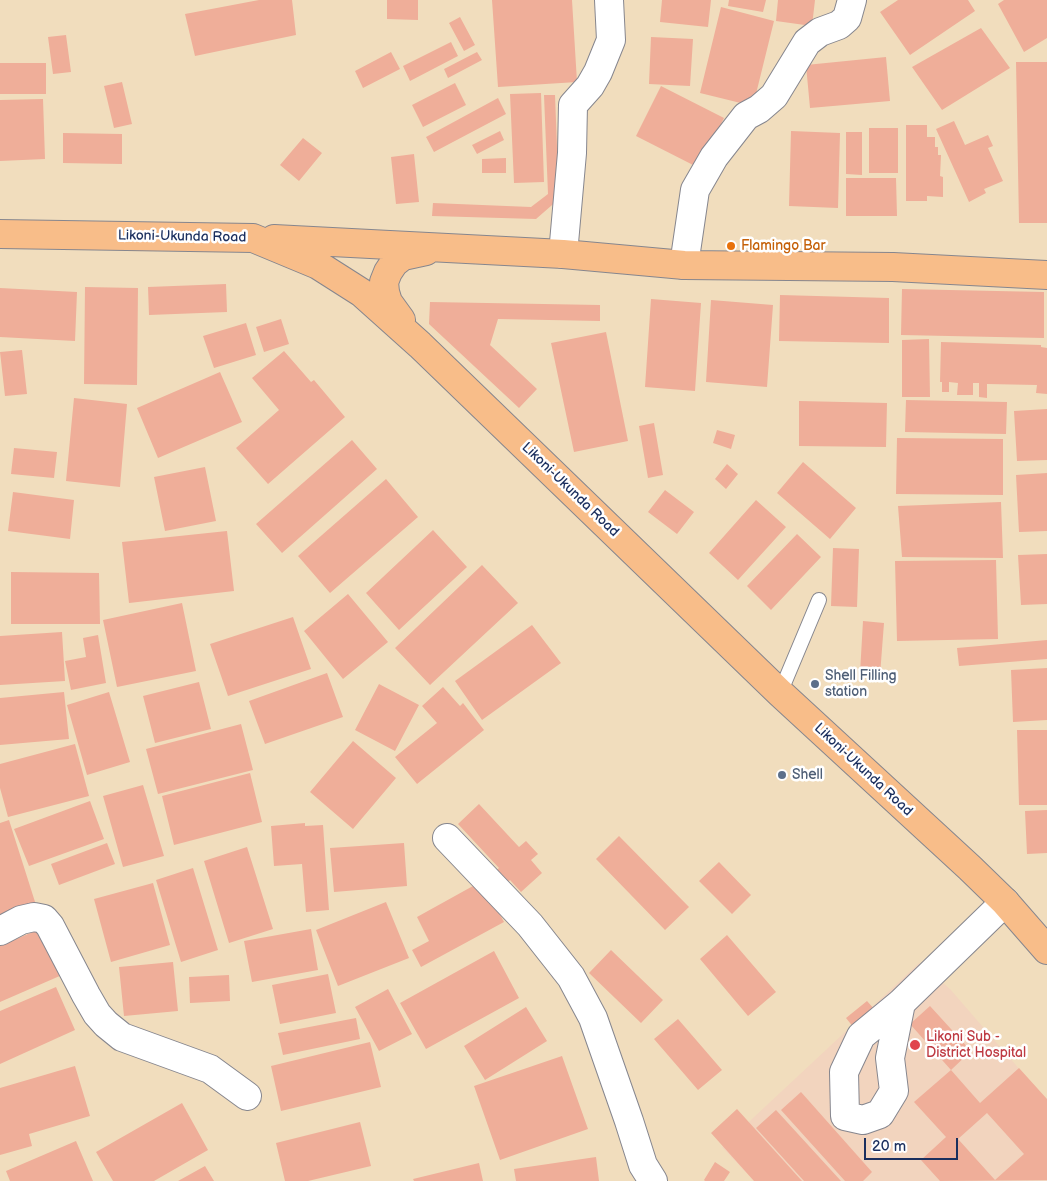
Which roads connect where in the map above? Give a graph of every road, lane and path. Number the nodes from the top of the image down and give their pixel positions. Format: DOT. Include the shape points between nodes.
graph roads {
  1 [pos="609,0"];
  2 [pos="852,0"];
  3 [pos="0,234"];
  4 [pos="253,238"];
  5 [pos="444,248"];
  6 [pos="563,254"];
  7 [pos="684,265"];
  8 [pos="1047,275"];
  9 [pos="420,345"];
  10 [pos="820,600"];
  11 [pos="780,693"];
  12 [pos="447,838"];
  13 [pos="1005,902"];
  14 [pos="0,931"];
  15 [pos="1047,950"];
  16 [pos="901,1003"];
  17 [pos="247,1096"];
  18 [pos="653,1181"];
  1 -- 6 [label="street" via="611,40 590,86 573,105"];
  2 -- 7 [label="street" via="847,18 807,42 774,96 746,116 714,157 694,190"];
  3 -- 4 [label="highway, Likoni-Ukunda Road"];
  4 -- 5 [label="highway"];
  4 -- 9 [label="highway, Likoni-Ukunda Road" via="318,265 355,288"];
  5 -- 6 [label="highway"];
  5 -- 9 [label="highway" via="404,256 394,263 384,282 388,302"];
  6 -- 7 [label="highway"];
  7 -- 8 [label="highway" via="893,267"];
  9 -- 11 [label="highway, Likoni-Ukunda Road"];
  10 -- 11 [label="lane"];
  11 -- 13 [label="highway, Likoni-Ukunda Road"];
  12 -- 18 [label="street" via="530,925 571,977 593,1018 643,1166"];
  13 -- 15 [label="highway, Likoni-Ukunda Road"];
  13 -- 16 [label="street"];
  14 -- 17 [label="street" via="22,920 44,919 97,1014 106,1024 122,1037 210,1069"];
}
